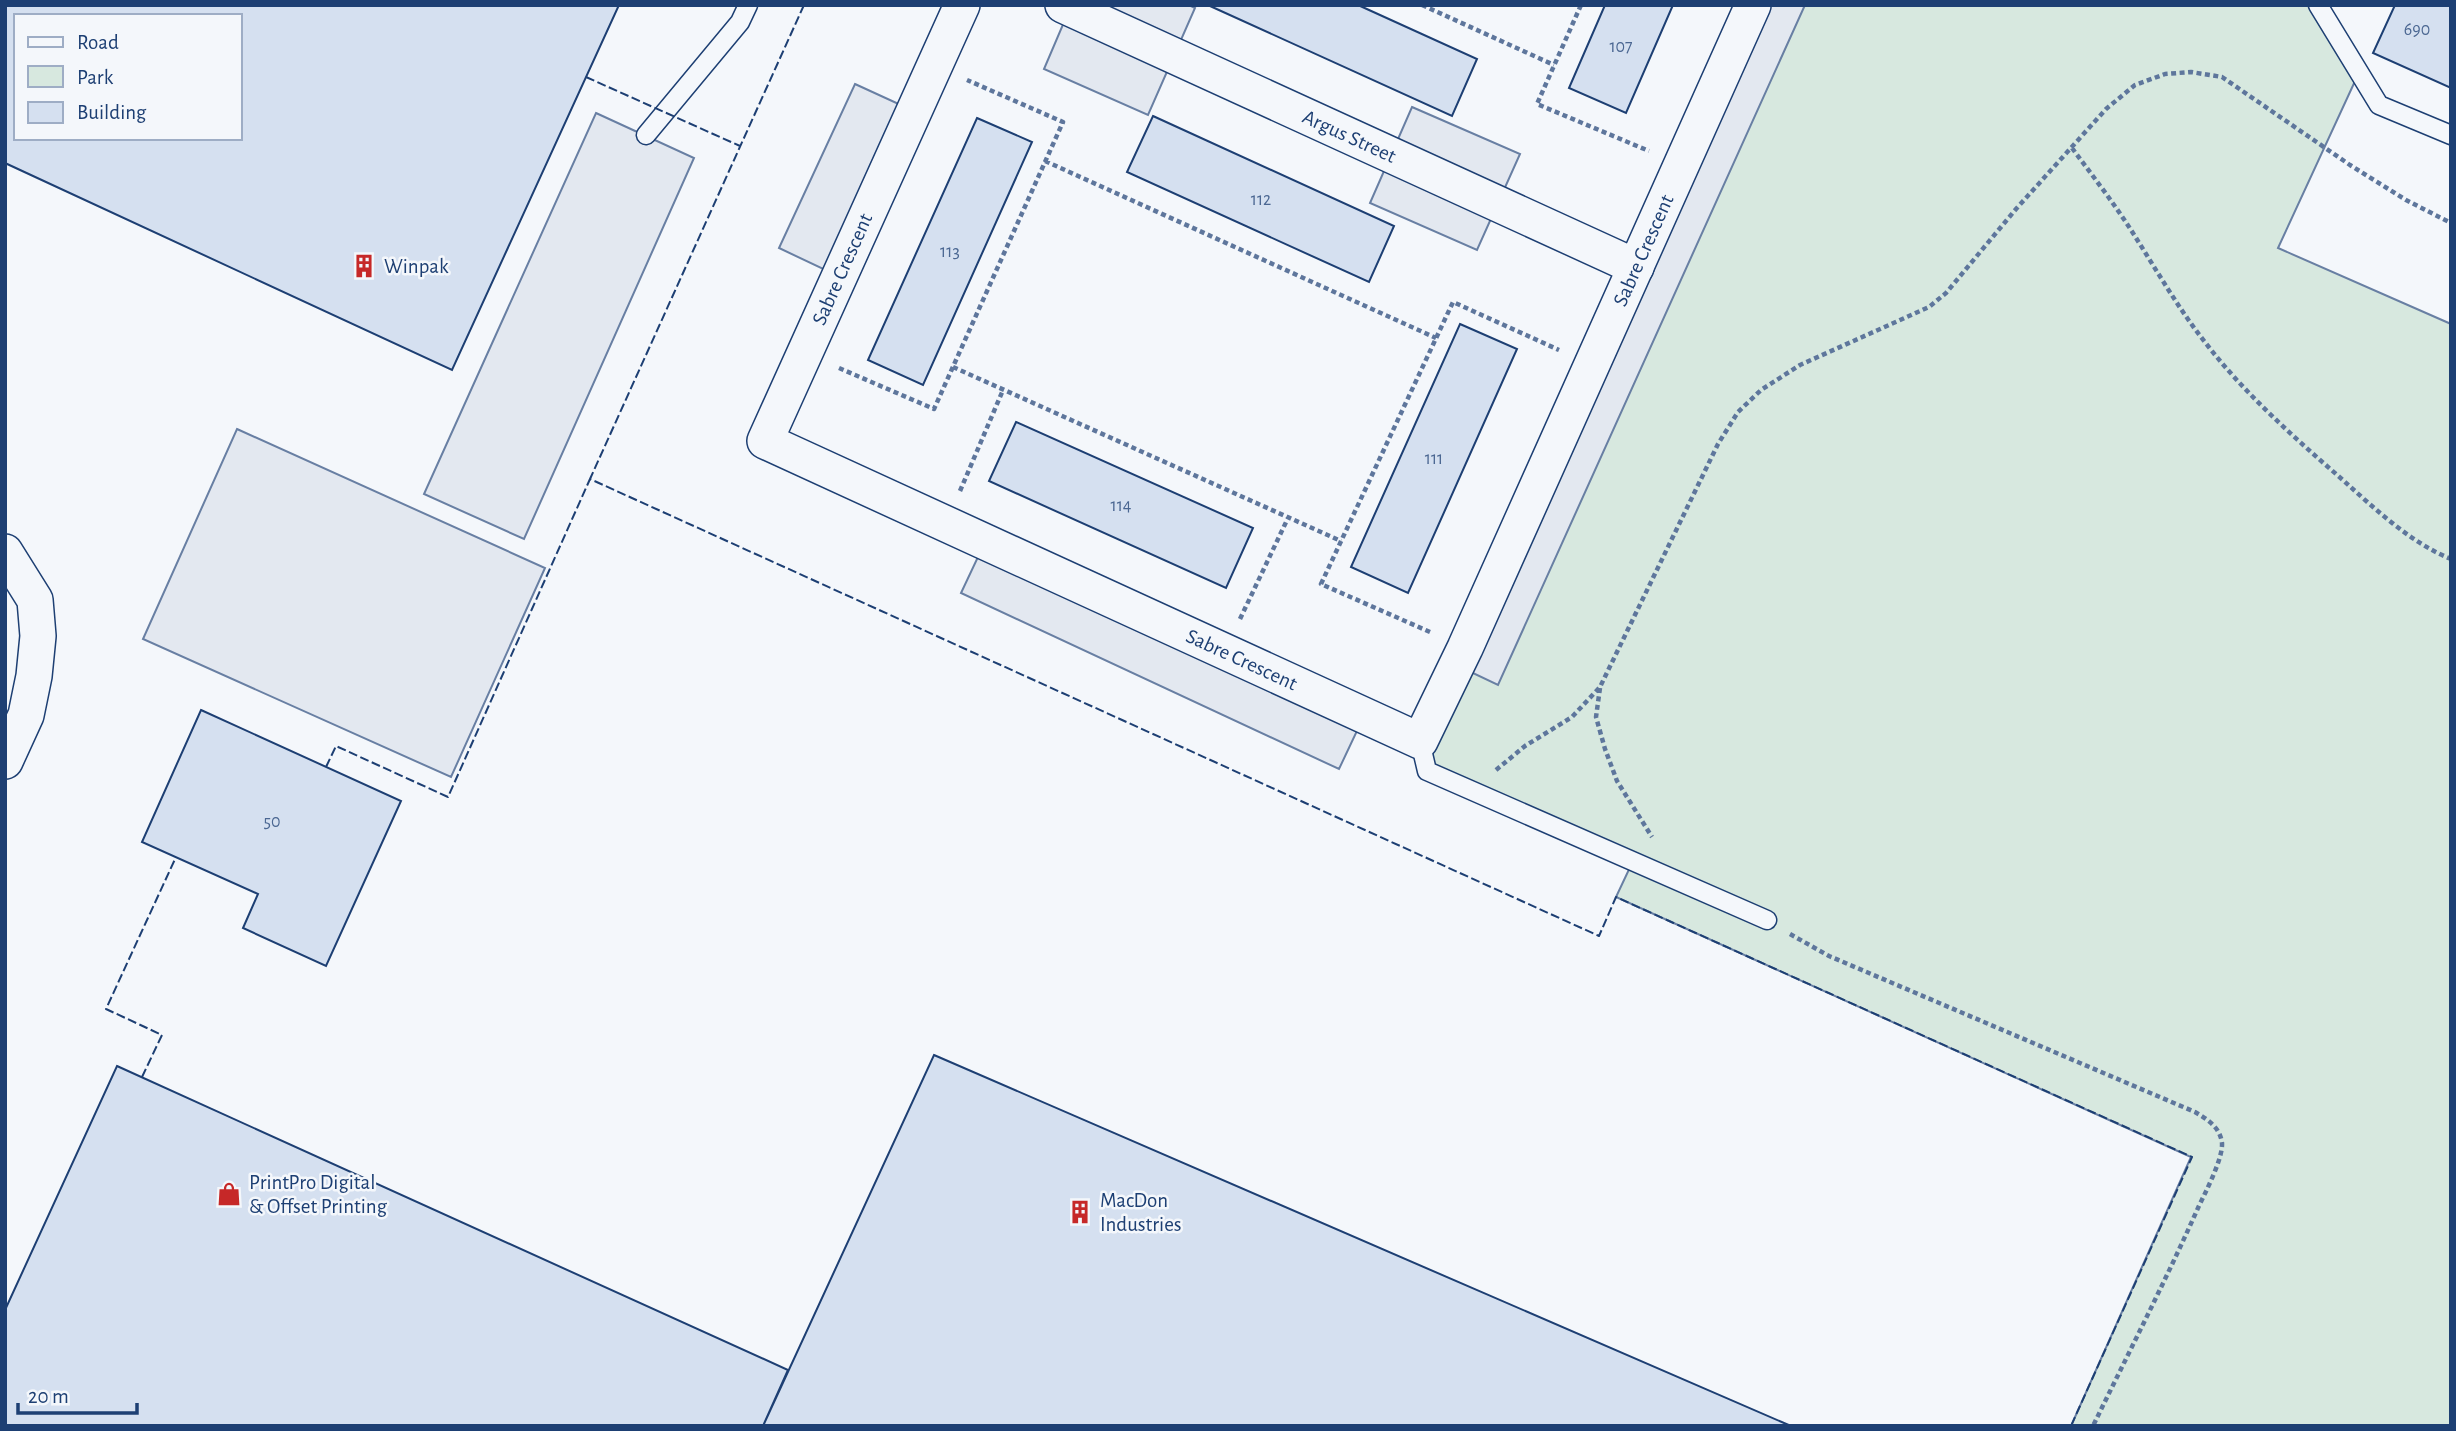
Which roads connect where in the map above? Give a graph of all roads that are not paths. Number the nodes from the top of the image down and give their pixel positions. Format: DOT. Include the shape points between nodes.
graph roads {
  1 [pos="748,5"];
  2 [pos="962,5"];
  3 [pos="1063,5"];
  4 [pos="1753,5"];
  5 [pos="2318,5"];
  6 [pos="646,135"];
  7 [pos="2451,135"];
  8 [pos="1636,267"];
  9 [pos="5,552"];
  10 [pos="1420,741"];
  11 [pos="5,761"];
  12 [pos="1767,920"];
  1 -- 6 [label="lane" via="740,22"];
  2 -- 10 [label="street, Sabre Crescent" via="765,441"];
  3 -- 8 [label="street, Argus Street"];
  4 -- 8 [label="street, Sabre Crescent"];
  5 -- 7 [label="lane" via="2379,105"];
  8 -- 10 [label="street, Sabre Crescent"];
  9 -- 11 [label="street" via="35,600 38,636 26,715"];
  10 -- 12 [label="lane" via="1427,771"];
}
